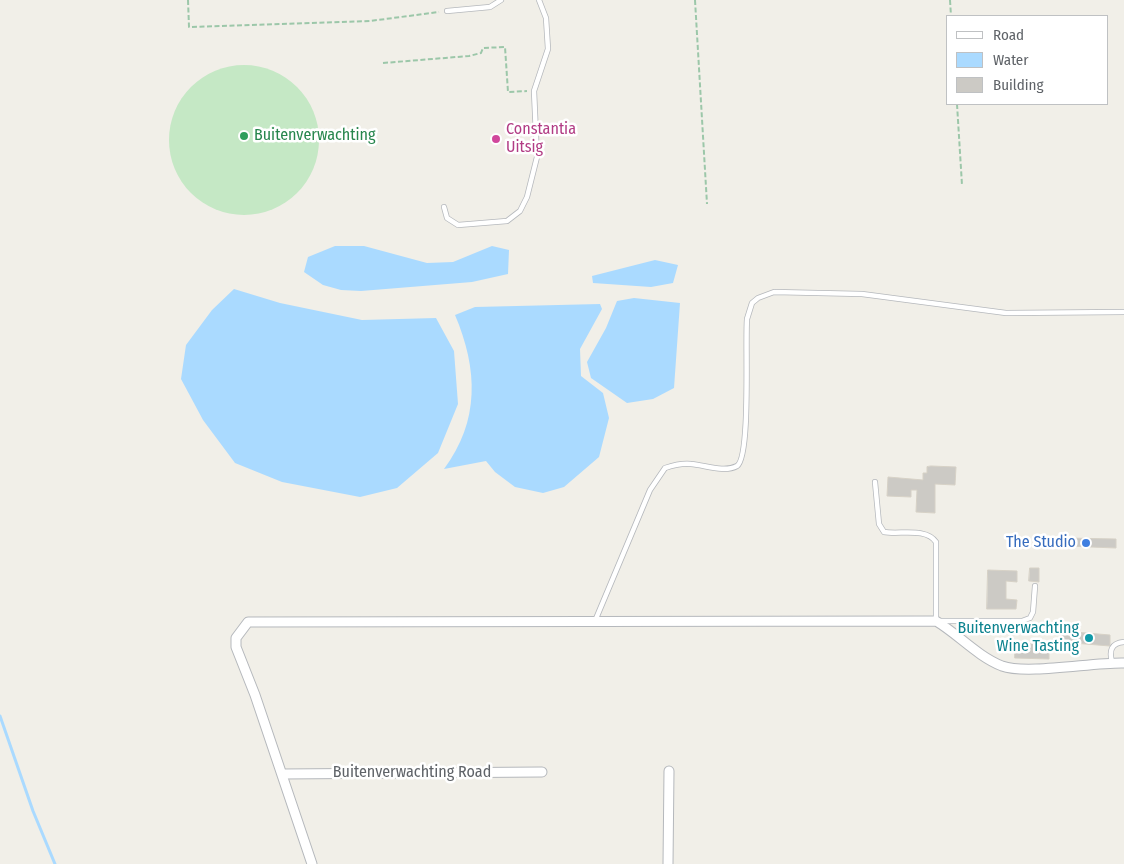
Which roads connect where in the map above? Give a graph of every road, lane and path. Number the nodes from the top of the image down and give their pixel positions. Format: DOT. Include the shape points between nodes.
graph roads {
  1 [pos="188,0"];
  2 [pos="501,0"];
  3 [pos="539,0"];
  4 [pos="696,0"];
  5 [pos="950,0"];
  6 [pos="447,11"];
  7 [pos="951,15"];
  8 [pos="383,63"];
  9 [pos="534,91"];
  10 [pos="957,105"];
  11 [pos="962,185"];
  12 [pos="707,204"];
  13 [pos="444,207"];
  14 [pos="1124,312"];
  15 [pos="875,482"];
  16 [pos="1034,586"];
  17 [pos="595,621"];
  18 [pos="936,621"];
  19 [pos="1124,642"];
  20 [pos="1112,662"];
  21 [pos="1124,663"];
  22 [pos="669,771"];
  23 [pos="542,772"];
  24 [pos="282,774"];
  25 [pos="312,864"];
  26 [pos="668,864"];
  1 -- 6 [label="path" via="189,27 370,21"];
  2 -- 6 [label="lane" via="490,7"];
  3 -- 9 [label="lane" via="546,18 548,49"];
  4 -- 12 [label="path"];
  5 -- 7 [label="path"];
  8 -- 9 [label="path" via="469,56 481,53 483,48 505,47 508,92"];
  9 -- 13 [label="lane" via="537,157 520,211 507,221 458,226 447,218"];
  10 -- 11 [label="path"];
  14 -- 17 [label="lane" via="987,312 894,298 832,293 774,292 758,298 752,303 747,319 746,436 741,462 730,468 690,464 665,468 650,490"];
  15 -- 18 [label="lane" via="879,524 884,532 924,534 936,542"];
  16 -- 18 [label="lane" via="1033,612 1030,618 1022,621"];
  17 -- 18 [label="street"];
  17 -- 24 [label="street" via="248,622 239,633 237,653"];
  18 -- 20 [label="street" via="981,654 1008,668"];
  19 -- 20 [label="lane" via="1115,644 1109,653"];
  20 -- 21 [label="street"];
  22 -- 26 [label="street"];
  23 -- 24 [label="street, Buitenverwachting Road"];
  24 -- 25 [label="street"];
}
